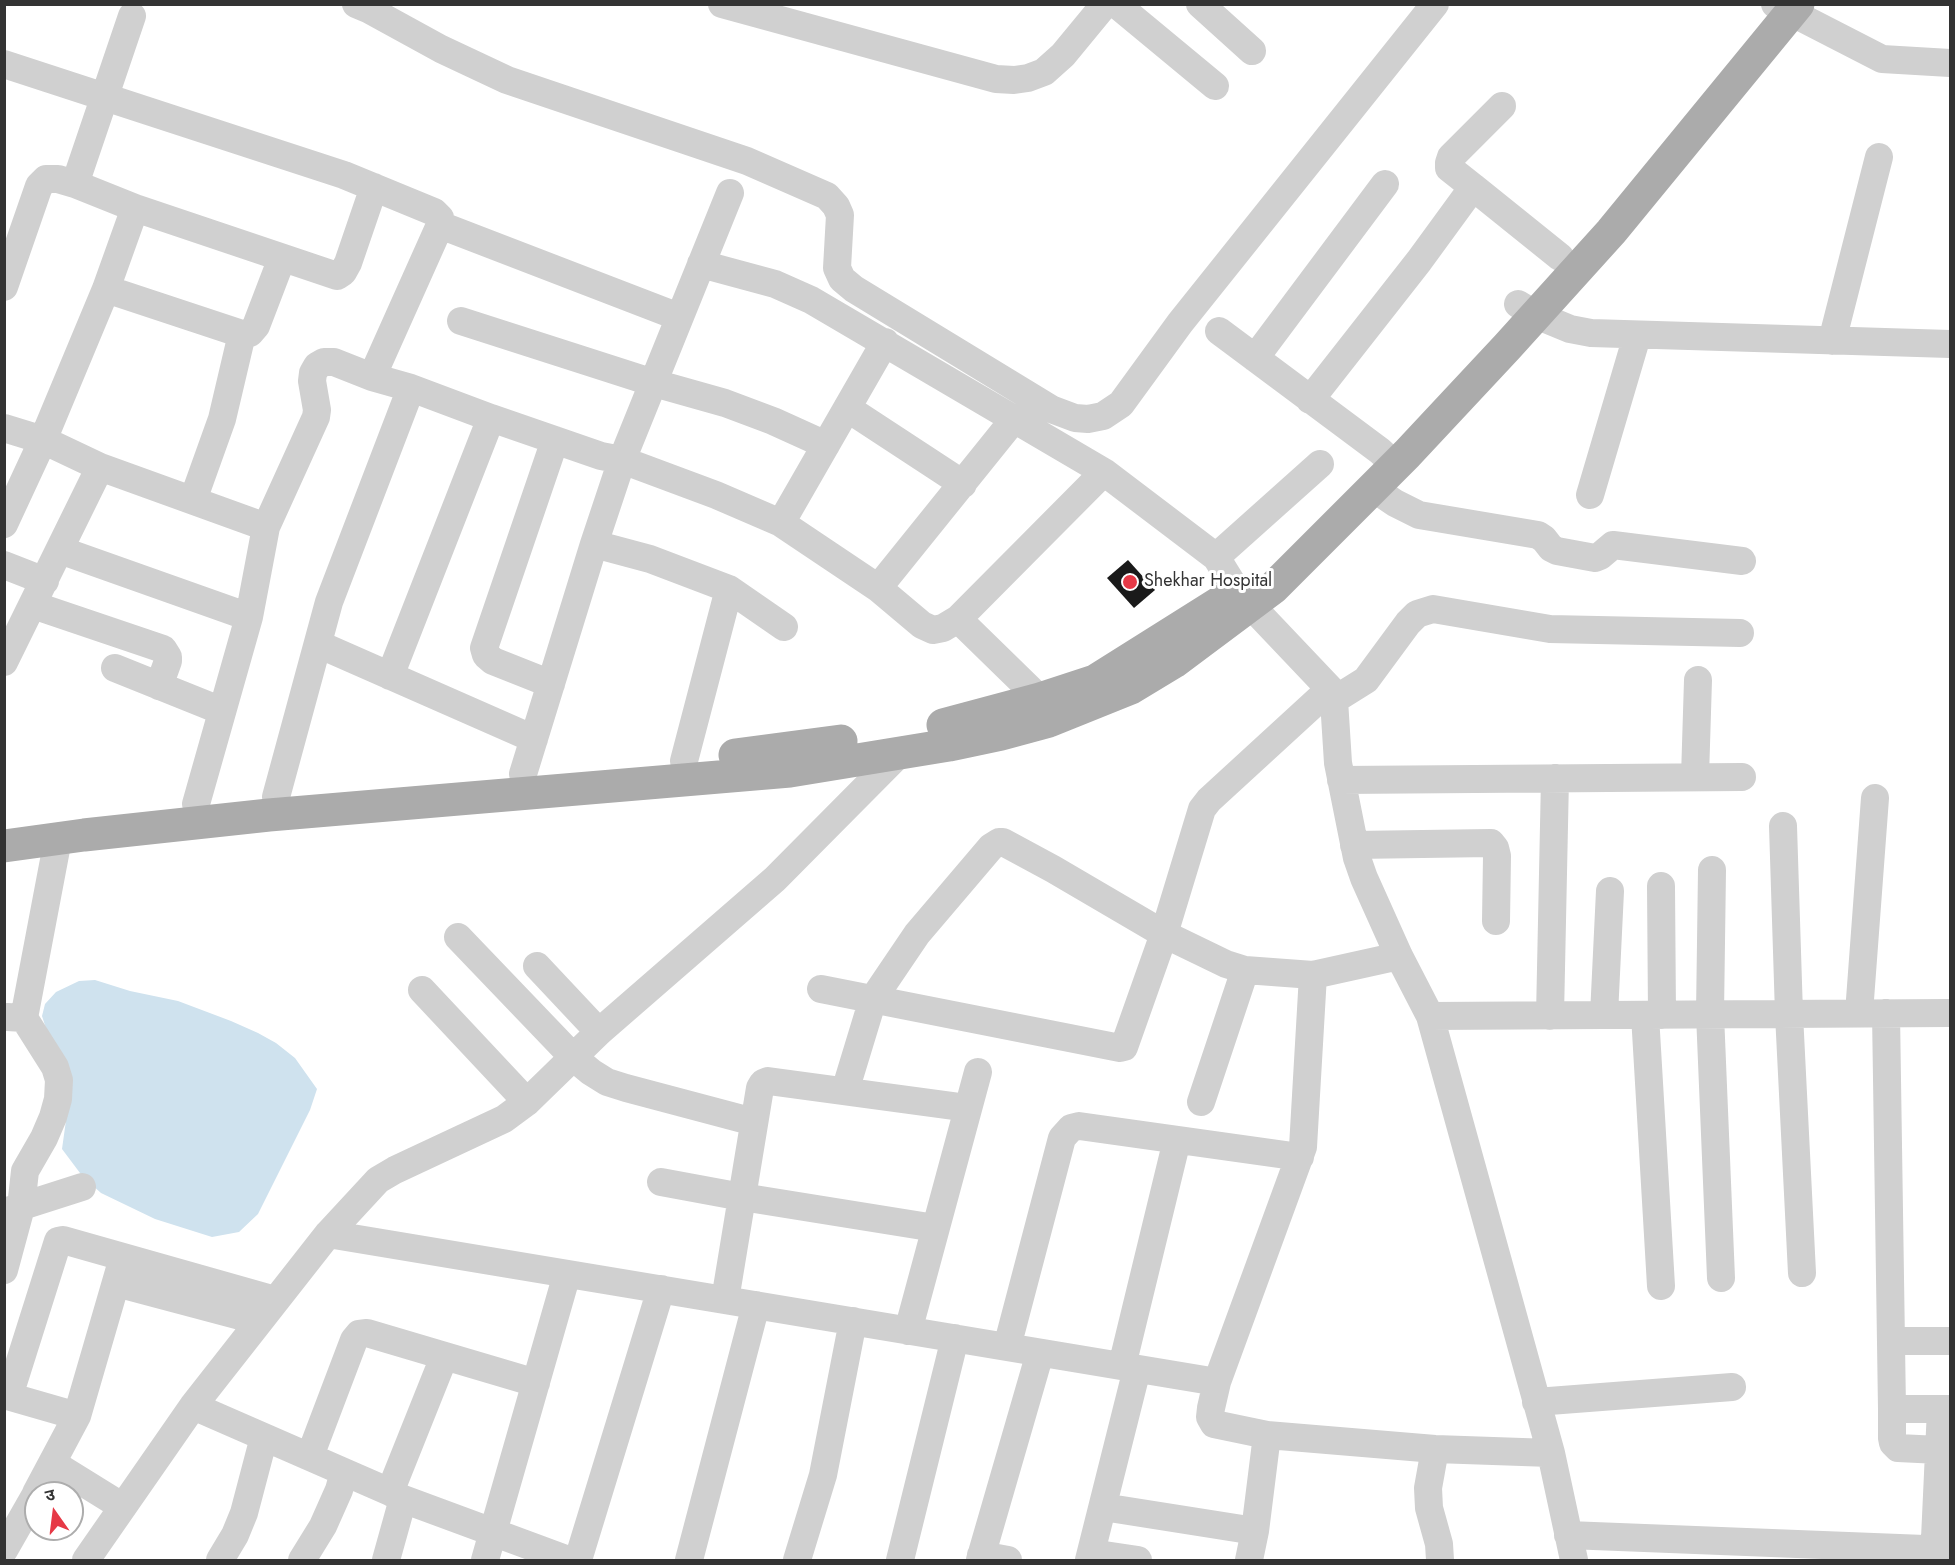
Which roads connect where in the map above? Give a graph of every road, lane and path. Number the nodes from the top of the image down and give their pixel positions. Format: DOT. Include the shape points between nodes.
graph roads {
  1 [pos="356,4"];
  2 [pos="722,4"];
  3 [pos="1105,4"];
  4 [pos="1116,4"];
  5 [pos="1200,4"];
  6 [pos="1435,4"];
  7 [pos="1784,6"];
  8 [pos="132,16"];
  9 [pos="1252,51"];
  10 [pos="1950,63"];
  11 [pos="4,64"];
  12 [pos="1215,86"];
  13 [pos="104,96"];
  14 [pos="1708,99"];
  15 [pos="1502,106"];
  16 [pos="1880,157"];
  17 [pos="75,184"];
  18 [pos="1384,184"];
  19 [pos="374,187"];
  20 [pos="1473,187"];
  21 [pos="730,193"];
  22 [pos="135,208"];
  23 [pos="440,225"];
  24 [pos="1560,256"];
  25 [pos="282,258"];
  26 [pos="701,264"];
  27 [pos="4,287"];
  28 [pos="106,289"];
  29 [pos="1527,309"];
  30 [pos="679,317"];
  31 [pos="461,321"];
  32 [pos="1219,330"];
  33 [pos="242,334"];
  34 [pos="1637,336"];
  35 [pos="1832,341"];
  36 [pos="885,342"];
  37 [pos="1950,344"];
  38 [pos="1255,358"];
  39 [pos="372,377"];
  40 [pos="654,383"];
  41 [pos="411,388"];
  42 [pos="1310,400"];
  43 [pos="848,408"];
  44 [pos="491,418"];
  45 [pos="1016,418"];
  46 [pos="4,428"];
  47 [pos="43,440"];
  48 [pos="555,440"];
  49 [pos="826,445"];
  50 [pos="621,460"];
  51 [pos="1320,464"];
  52 [pos="100,467"];
  53 [pos="1383,468"];
  54 [pos="1104,472"];
  55 [pos="963,484"];
  56 [pos="1590,495"];
  57 [pos="193,500"];
  58 [pos="781,523"];
  59 [pos="4,524"];
  60 [pos="266,526"];
  61 [pos="594,544"];
  62 [pos="60,550"];
  63 [pos="1216,557"];
  64 [pos="1742,561"];
  65 [pos="4,565"];
  66 [pos="878,588"];
  67 [pos="729,589"];
  68 [pos="39,593"];
  69 [pos="1244,598"];
  70 [pos="249,617"];
  71 [pos="958,618"];
  72 [pos="784,627"];
  73 [pos="1740,633"];
  74 [pos="318,644"];
  75 [pos="4,662"];
  76 [pos="114,668"];
  77 [pos="390,676"];
  78 [pos="1698,680"];
  79 [pos="551,684"];
  80 [pos="159,686"];
  81 [pos="1332,695"];
  82 [pos="1040,699"];
  83 [pos="222,711"];
  84 [pos="534,739"];
  85 [pos="900,753"];
  86 [pos="684,761"];
  87 [pos="524,774"];
  88 [pos="1695,777"];
  89 [pos="1742,777"];
  90 [pos="1555,778"];
  91 [pos="1341,780"];
  92 [pos="276,797"];
  93 [pos="1875,798"];
  94 [pos="196,804"];
  95 [pos="4,825"];
  96 [pos="1783,826"];
  97 [pos="58,838"];
  98 [pos="1354,844"];
  99 [pos="4,846"];
  100 [pos="1712,870"];
  101 [pos="1661,886"];
  102 [pos="1610,891"];
  103 [pos="1496,921"];
  104 [pos="1164,934"];
  105 [pos="458,937"];
  106 [pos="1399,956"];
  107 [pos="537,966"];
  108 [pos="1245,970"];
  109 [pos="1312,975"];
  110 [pos="821,989"];
  111 [pos="422,990"];
  112 [pos="873,999"];
  113 [pos="1873,1013"];
  114 [pos="1950,1013"];
  115 [pos="1710,1014"];
  116 [pos="1789,1014"];
  117 [pos="1604,1015"];
  118 [pos="1654,1015"];
  119 [pos="1430,1016"];
  120 [pos="1550,1016"];
  121 [pos="14,1018"];
  122 [pos="599,1032"];
  123 [pos="573,1057"];
  124 [pos="978,1072"];
  125 [pos="845,1091"];
  126 [pos="527,1102"];
  127 [pos="1202,1102"];
  128 [pos="968,1107"];
  129 [pos="754,1122"];
  130 [pos="1177,1140"];
  131 [pos="1300,1157"];
  132 [pos="15,1165"];
  133 [pos="661,1182"];
  134 [pos="82,1186"];
  135 [pos="742,1197"];
  136 [pos="13,1209"];
  137 [pos="935,1228"];
  138 [pos="328,1234"];
  139 [pos="4,1270"];
  140 [pos="119,1270"];
  141 [pos="567,1274"];
  142 [pos="1802,1274"];
  143 [pos="1721,1278"];
  144 [pos="1661,1286"];
  145 [pos="661,1289"];
  146 [pos="725,1300"];
  147 [pos="756,1305"];
  148 [pos="267,1310"];
  149 [pos="853,1321"];
  150 [pos="908,1331"];
  151 [pos="955,1338"];
  152 [pos="1891,1341"];
  153 [pos="1950,1341"];
  154 [pos="1007,1347"];
  155 [pos="1040,1353"];
  156 [pos="444,1357"];
  157 [pos="1130,1367"];
  158 [pos="1217,1382"];
  159 [pos="536,1383"];
  160 [pos="1732,1387"];
  161 [pos="7,1396"];
  162 [pos="1536,1402"];
  163 [pos="193,1406"];
  164 [pos="1946,1409"];
  165 [pos="1892,1410"];
  166 [pos="77,1416"];
  167 [pos="1267,1435"];
  168 [pos="264,1437"];
  169 [pos="1435,1449"];
  170 [pos="1940,1450"];
  171 [pos="1551,1453"];
  172 [pos="310,1456"];
  173 [pos="52,1463"];
  174 [pos="344,1472"];
  175 [pos="42,1481"];
  176 [pos="396,1495"];
  177 [pos="123,1507"];
  178 [pos="1103,1507"];
  179 [pos="24,1514"];
  180 [pos="1255,1531"];
  181 [pos="493,1532"];
  182 [pos="1571,1548"];
  183 [pos="4,1550"];
  184 [pos="1940,1554"];
  185 [pos="1090,1557"];
  186 [pos="990,1559"];
  187 [pos="86,1560"];
  188 [pos="220,1560"];
  189 [pos="302,1560"];
  190 [pos="386,1560"];
  191 [pos="485,1560"];
  192 [pos="568,1560"];
  193 [pos="578,1560"];
  194 [pos="689,1560"];
  195 [pos="796,1560"];
  196 [pos="900,1560"];
  197 [pos="1138,1560"];
  198 [pos="1249,1560"];
  199 [pos="1440,1560"];
  1 -- 6 [label="street" via="507,80 747,161 827,196 840,216 837,268 842,279 1051,409 1088,419 1103,417 1121,404 1180,323"];
  2 -- 3 [label="street" via="996,79 1014,80 1044,72"];
  4 -- 12 [label="street"];
  5 -- 9 [label="street"];
  7 -- 10 [label="street" via="1882,59"];
  7 -- 14 [label="main road"];
  8 -- 13 [label="street"];
  11 -- 13 [label="street"];
  13 -- 17 [label="street"];
  13 -- 19 [label="street"];
  14 -- 24 [label="main road"];
  14 -- 29 [label="main road" via="1611,232"];
  15 -- 20 [label="street" via="1451,157 1449,168"];
  16 -- 35 [label="street"];
  17 -- 22 [label="street"];
  17 -- 27 [label="street" via="58,179 41,182"];
  18 -- 38 [label="street"];
  19 -- 23 [label="street" via="434,212"];
  19 -- 25 [label="street" via="343,272 337,276"];
  20 -- 24 [label="street"];
  20 -- 42 [label="street"];
  21 -- 26 [label="street"];
  22 -- 25 [label="street"];
  22 -- 28 [label="street"];
  23 -- 30 [label="street"];
  23 -- 39 [label="street"];
  24 -- 29 [label="main road"];
  25 -- 33 [label="street" via="256,326 250,333"];
  26 -- 30 [label="street"];
  26 -- 36 [label="street" via="775,284"];
  28 -- 33 [label="street"];
  28 -- 47 [label="street"];
  29 -- 34 [label="street" via="1570,329"];
  29 -- 53 [label="main road" via="1450,382"];
  30 -- 40 [label="street"];
  31 -- 40 [label="street"];
  32 -- 38 [label="street"];
  33 -- 57 [label="street" via="222,419"];
  34 -- 35 [label="street"];
  34 -- 56 [label="street"];
  35 -- 37 [label="street"];
  36 -- 43 [label="street"];
  36 -- 45 [label="street"];
  38 -- 42 [label="street"];
  39 -- 41 [label="street"];
  39 -- 60 [label="street" via="334,362 317,366 312,381 316,417"];
  40 -- 49 [label="street" via="773,420"];
  40 -- 50 [label="street"];
  41 -- 44 [label="street"];
  41 -- 74 [label="street" via="329,602"];
  42 -- 53 [label="street"];
  43 -- 49 [label="street"];
  43 -- 55 [label="street"];
  44 -- 48 [label="street"];
  44 -- 77 [label="street"];
  45 -- 54 [label="street"];
  45 -- 55 [label="street"];
  46 -- 47 [label="street"];
  47 -- 52 [label="street"];
  47 -- 59 [label="street"];
  48 -- 50 [label="street"];
  48 -- 79 [label="street" via="484,648 493,661"];
  49 -- 58 [label="street"];
  50 -- 58 [label="street"];
  50 -- 61 [label="street"];
  51 -- 63 [label="street"];
  52 -- 57 [label="street"];
  52 -- 62 [label="street"];
  53 -- 64 [label="street" via="1395,502 1419,515 1538,535 1557,551 1595,558 1613,545"];
  53 -- 69 [label="main road"];
  54 -- 63 [label="street"];
  54 -- 71 [label="street"];
  55 -- 66 [label="street"];
  57 -- 60 [label="street"];
  58 -- 66 [label="street"];
  60 -- 70 [label="street"];
  61 -- 67 [label="street" via="659,562"];
  61 -- 79 [label="street"];
  62 -- 68 [label="street"];
  62 -- 70 [label="street"];
  63 -- 69 [label="street"];
  65 -- 68 [label="street"];
  66 -- 71 [label="street" via="933,630"];
  67 -- 72 [label="street"];
  67 -- 86 [label="street"];
  68 -- 75 [label="street"];
  68 -- 80 [label="street" via="163,649 168,662"];
  69 -- 81 [label="street"];
  69 -- 82 [label="main road" via="1095,681"];
  69 -- 85 [label="main road" via="1174,662 1131,688 1049,721"];
  70 -- 83 [label="street"];
  71 -- 82 [label="street"];
  73 -- 81 [label="street" via="1550,629 1433,609 1417,614 1408,623 1366,680"];
  74 -- 77 [label="street"];
  74 -- 92 [label="street"];
  76 -- 80 [label="street"];
  77 -- 84 [label="street"];
  78 -- 88 [label="street"];
  79 -- 84 [label="street"];
  80 -- 83 [label="street"];
  81 -- 91 [label="street"];
  81 -- 104 [label="street" via="1202,809"];
  82 -- 86 [label="main road" via="915,732"];
  83 -- 94 [label="street"];
  84 -- 87 [label="street"];
  85 -- 97 [label="main road" via="790,771 269,815"];
  85 -- 122 [label="street" via="775,879"];
  86 -- 87 [label="main road"];
  87 -- 92 [label="main road"];
  88 -- 89 [label="street"];
  88 -- 90 [label="street"];
  90 -- 91 [label="street"];
  90 -- 120 [label="street"];
  91 -- 98 [label="street"];
  92 -- 94 [label="main road"];
  93 -- 113 [label="street"];
  94 -- 95 [label="main road"];
  96 -- 116 [label="street"];
  97 -- 99 [label="main road"];
  97 -- 121 [label="street"];
  98 -- 103 [label="street" via="1491,843 1497,856"];
  98 -- 106 [label="street" via="1364,878"];
  100 -- 115 [label="street"];
  101 -- 118 [label="street"];
  102 -- 117 [label="street"];
  104 -- 108 [label="street"];
  104 -- 112 [label="street" via="1127,1044 1120,1048"];
  104 -- 112 [label="street" via="999,842 917,934"];
  105 -- 123 [label="street"];
  106 -- 109 [label="street"];
  106 -- 119 [label="street"];
  107 -- 122 [label="street"];
  108 -- 109 [label="street"];
  108 -- 127 [label="street"];
  109 -- 131 [label="street"];
  110 -- 112 [label="street"];
  111 -- 126 [label="street"];
  112 -- 125 [label="street"];
  113 -- 114 [label="street"];
  113 -- 116 [label="street"];
  113 -- 152 [label="street"];
  115 -- 116 [label="street"];
  115 -- 118 [label="street"];
  115 -- 143 [label="street"];
  116 -- 142 [label="street"];
  117 -- 118 [label="street"];
  117 -- 120 [label="street"];
  118 -- 144 [label="street"];
  119 -- 120 [label="street"];
  119 -- 162 [label="street"];
  121 -- 132 [label="street" via="55,1067 59,1080 58,1099 44,1138"];
  122 -- 123 [label="street"];
  123 -- 126 [label="street"];
  123 -- 129 [label="street" via="608,1082"];
  124 -- 128 [label="street"];
  125 -- 128 [label="street"];
  125 -- 129 [label="street" via="768,1081 760,1088"];
  126 -- 138 [label="street" via="504,1119 378,1180"];
  128 -- 137 [label="street"];
  129 -- 135 [label="street"];
  130 -- 131 [label="street"];
  130 -- 154 [label="street" via="1079,1126 1066,1132"];
  130 -- 157 [label="street"];
  131 -- 158 [label="street"];
  132 -- 136 [label="street"];
  133 -- 135 [label="street"];
  134 -- 136 [label="street"];
  135 -- 137 [label="street"];
  135 -- 146 [label="street"];
  136 -- 139 [label="street"];
  137 -- 150 [label="street"];
  138 -- 141 [label="street"];
  138 -- 148 [label="street"];
  140 -- 148 [label="street"];
  140 -- 161 [label="street" via="63,1240 58,1241"];
  140 -- 166 [label="street"];
  141 -- 145 [label="street"];
  141 -- 159 [label="street"];
  145 -- 146 [label="street"];
  145 -- 193 [label="street"];
  146 -- 147 [label="street"];
  147 -- 149 [label="street"];
  147 -- 194 [label="street"];
  148 -- 163 [label="street"];
  149 -- 150 [label="street"];
  149 -- 195 [label="street" via="823,1475"];
  150 -- 151 [label="street"];
  151 -- 154 [label="street"];
  151 -- 196 [label="street"];
  152 -- 153 [label="street"];
  152 -- 165 [label="street"];
  154 -- 155 [label="street"];
  155 -- 157 [label="street"];
  155 -- 186 [label="street"];
  156 -- 159 [label="street"];
  156 -- 172 [label="street" via="367,1333 359,1334"];
  156 -- 176 [label="street"];
  157 -- 158 [label="street"];
  157 -- 178 [label="street"];
  158 -- 167 [label="street" via="1210,1417 1214,1424"];
  159 -- 181 [label="street"];
  160 -- 162 [label="street"];
  161 -- 166 [label="street"];
  162 -- 171 [label="street"];
  163 -- 168 [label="street"];
  163 -- 177 [label="street"];
  164 -- 165 [label="street"];
  164 -- 170 [label="street"];
  165 -- 170 [label="street" via="1892,1438 1898,1448"];
  166 -- 173 [label="street"];
  167 -- 169 [label="street"];
  167 -- 180 [label="street"];
  168 -- 172 [label="street"];
  168 -- 188 [label="street" via="244,1513"];
  169 -- 171 [label="street"];
  169 -- 199 [label="street" via="1428,1488"];
  170 -- 184 [label="street"];
  171 -- 182 [label="street"];
  172 -- 174 [label="street"];
  173 -- 175 [label="street"];
  173 -- 177 [label="street"];
  174 -- 176 [label="street"];
  174 -- 189 [label="street" via="323,1526"];
  176 -- 181 [label="street"];
  176 -- 190 [label="street"];
  177 -- 187 [label="street"];
  178 -- 180 [label="street"];
  178 -- 185 [label="street"];
  179 -- 183 [label="street"];
  180 -- 198 [label="street"];
  181 -- 191 [label="street"];
  181 -- 192 [label="street"];
  182 -- 184 [label="street"];
  185 -- 197 [label="street"];
}
